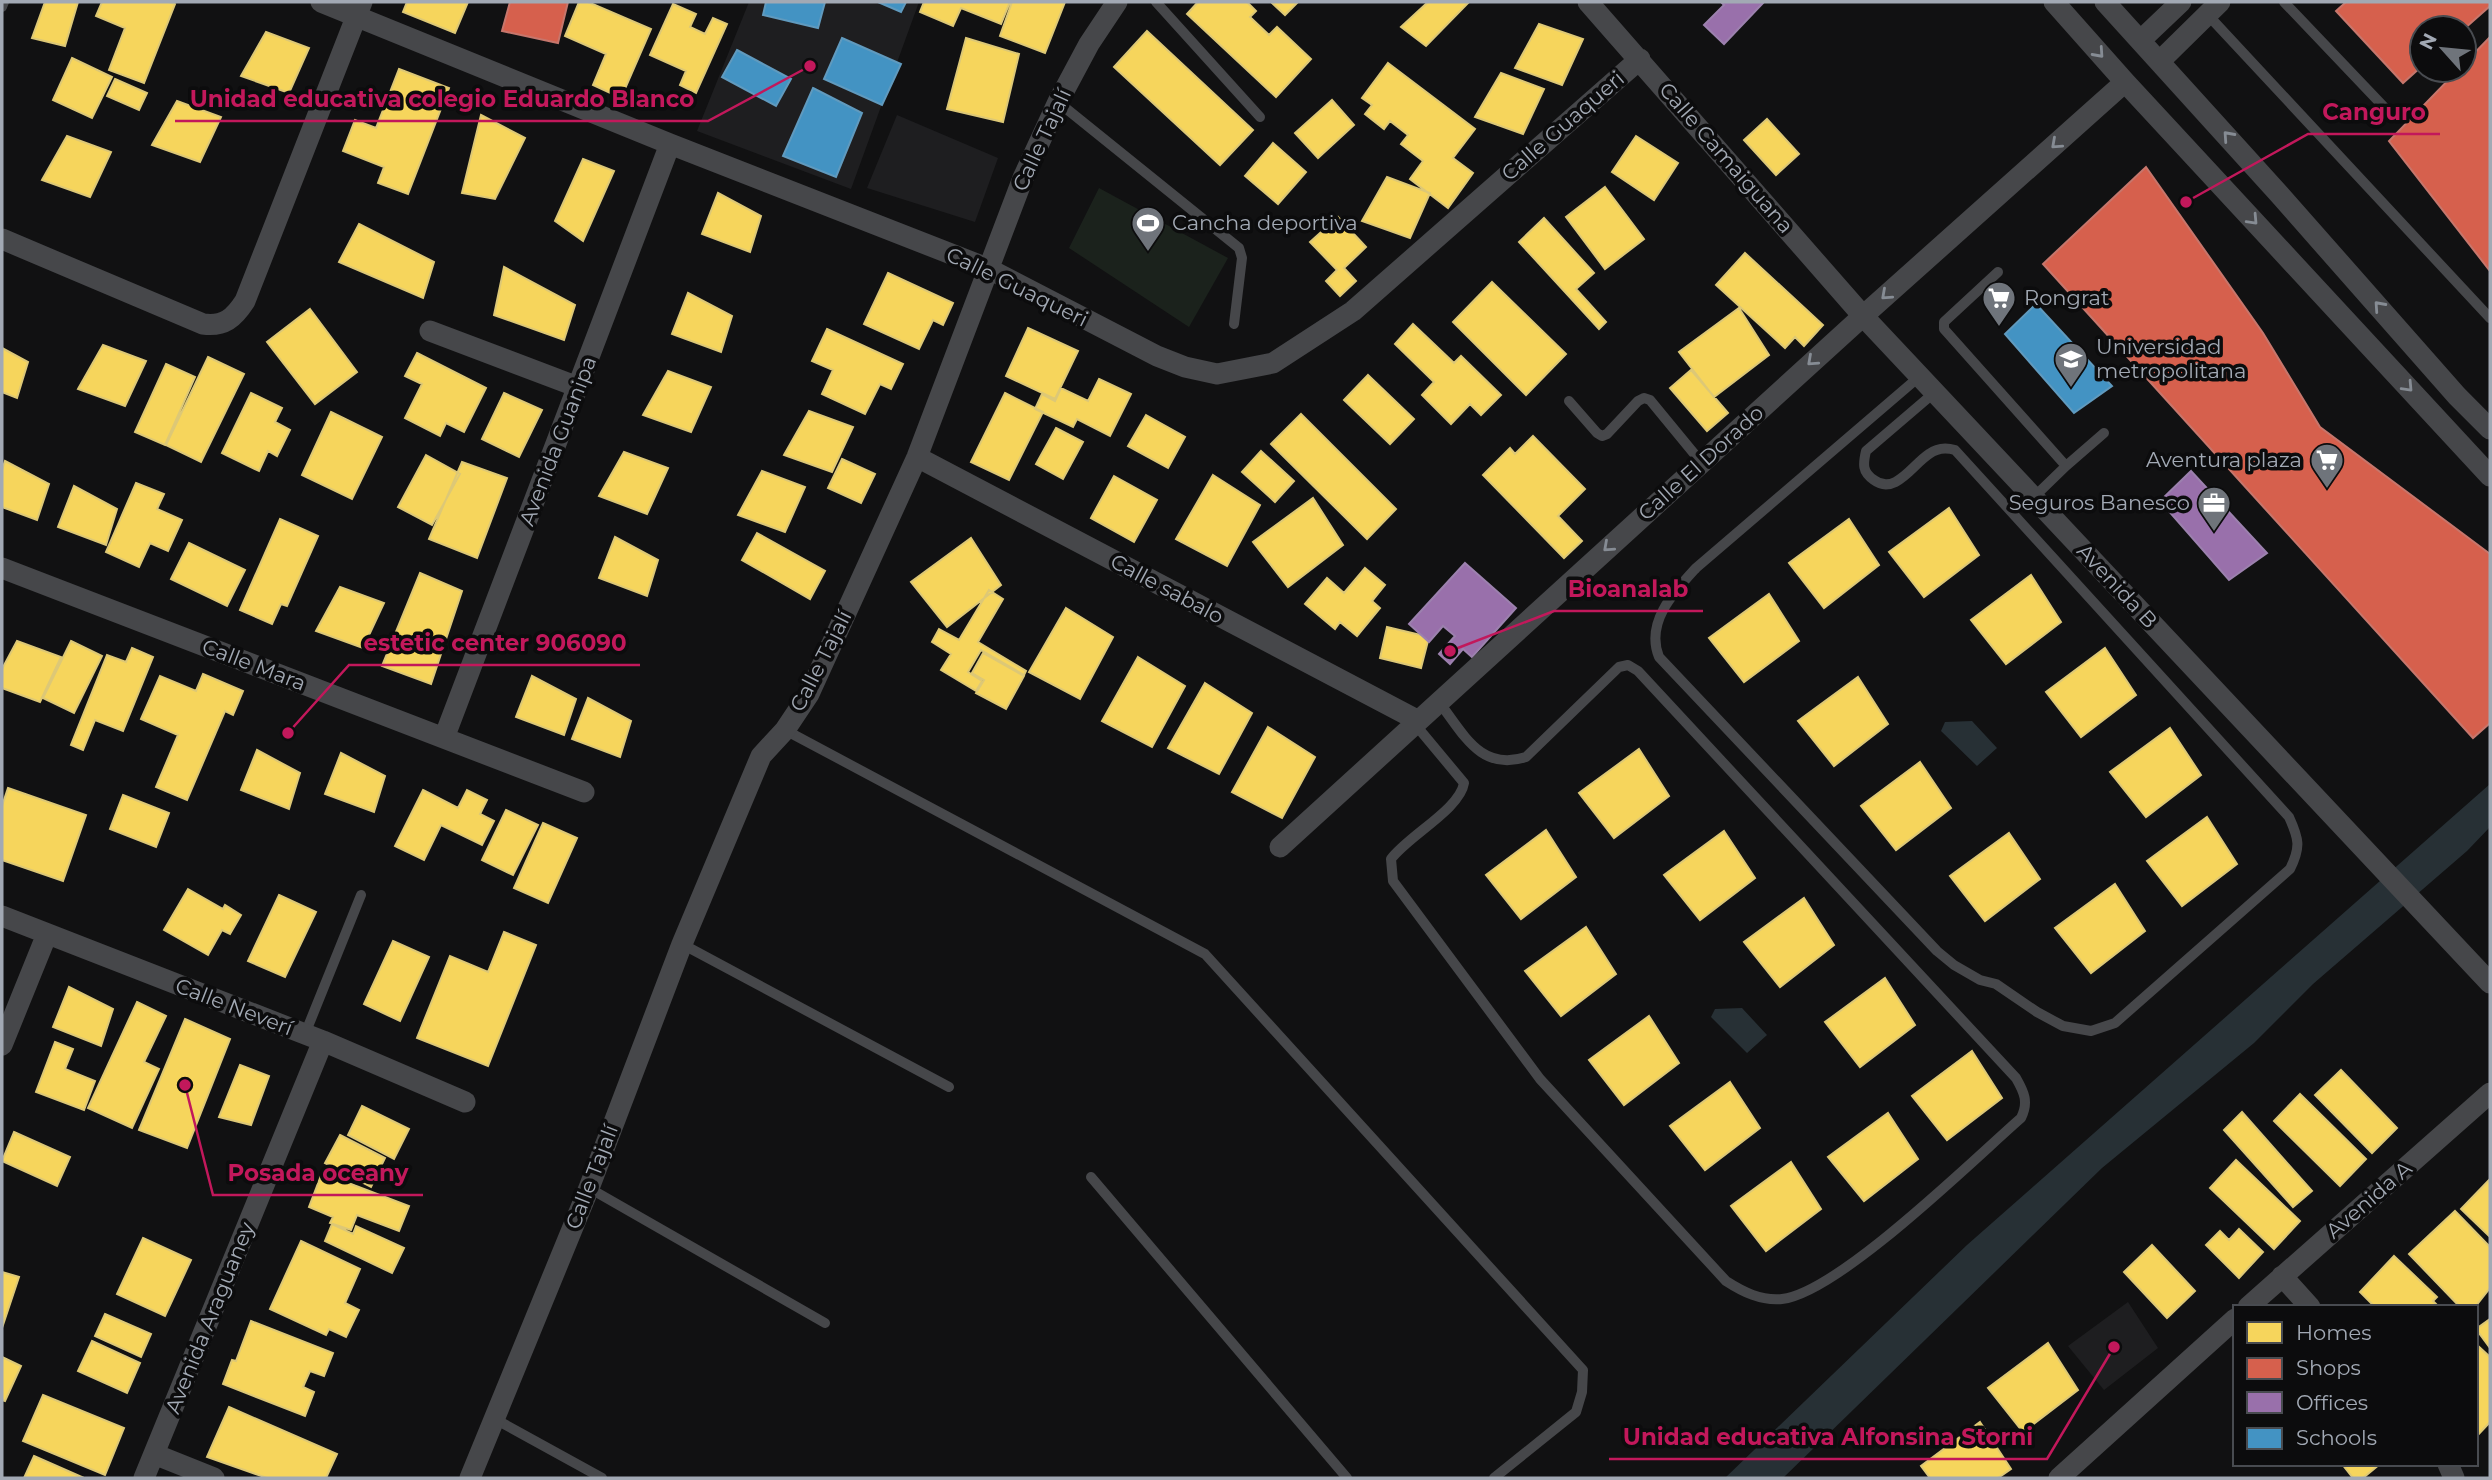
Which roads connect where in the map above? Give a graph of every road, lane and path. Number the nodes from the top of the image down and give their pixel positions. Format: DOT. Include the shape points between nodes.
graph roads {
  1 [pos="4,2"];
  2 [pos="321,2"];
  3 [pos="1117,2"];
  4 [pos="1156,2"];
  5 [pos="1588,2"];
  6 [pos="2054,2"];
  7 [pos="2105,2"];
  8 [pos="2181,2"];
  9 [pos="2289,4"];
  10 [pos="2,7"];
  11 [pos="2213,8"];
  12 [pos="360,9"];
  13 [pos="2141,40"];
  14 [pos="1640,59"];
  15 [pos="2160,61"];
  16 [pos="2125,82"];
  17 [pos="1058,102"];
  18 [pos="2384,107"];
  19 [pos="1260,117"];
  20 [pos="670,144"];
  21 [pos="2,239"];
  22 [pos="987,268"];
  23 [pos="1998,272"];
  24 [pos="1863,316"];
  25 [pos="2490,318"];
  26 [pos="1234,324"];
  27 [pos="430,331"];
  28 [pos="1920,376"];
  29 [pos="578,387"];
  30 [pos="1935,392"];
  31 [pos="1569,401"];
  32 [pos="2490,429"];
  33 [pos="2105,433"];
  34 [pos="917,457"];
  35 [pos="1702,462"];
  36 [pos="2066,466"];
  37 [pos="2490,476"];
  38 [pos="2034,497"];
  39 [pos="2,568"];
  40 [pos="1438,701"];
  41 [pos="1415,721"];
  42 [pos="785,730"];
  43 [pos="444,738"];
  44 [pos="584,792"];
  45 [pos="1280,846"];
  46 [pos="361,895"];
  47 [pos="2,916"];
  48 [pos="47,934"];
  49 [pos="682,944"];
  50 [pos="2490,983"];
  51 [pos="314,1037"];
  52 [pos="2,1045"];
  53 [pos="949,1087"];
  54 [pos="2490,1093"];
  55 [pos="465,1102"];
  56 [pos="1091,1177"];
  57 [pos="589,1188"];
  58 [pos="2281,1276"];
  59 [pos="2250,1305"];
  60 [pos="2308,1305"];
  61 [pos="2233,1321"];
  62 [pos="825,1323"];
  63 [pos="495,1419"];
  64 [pos="154,1454"];
  65 [pos="144,1478"];
  66 [pos="214,1478"];
  67 [pos="470,1478"];
  68 [pos="601,1478"];
  69 [pos="1347,1478"];
  70 [pos="1493,1478"];
  71 [pos="2059,1478"];
  1 -- 10 [label="lane"];
  2 -- 12 [label="street, Calle Guaqueri"];
  3 -- 17 [label="street, Calle Tajalí"];
  4 -- 19 [label="lane"];
  5 -- 14 [label="street, Calle Camaiguana"];
  6 -- 16 [label="street, one-way"];
  7 -- 13 [label="street"];
  8 -- 13 [label="street"];
  9 -- 18 [label="lane"];
  11 -- 15 [label="street"];
  11 -- 25 [label="lane"];
  12 -- 20 [label="street, Calle Guaqueri"];
  12 -- 21 [label="street" via="245,301 226,322 203,324"];
  13 -- 15 [label="street"];
  14 -- 22 [label="street, Calle Guaqueri" via="1353,311 1273,363 1217,374 1185,368"];
  14 -- 24 [label="street, Calle Camaiguana"];
  32 -- 15 [label="street, one-way"];
  16 -- 24 [label="street, Calle El Dorado, one-way"];
  16 -- 37 [label="street, one-way"];
  17 -- 22 [label="street, Calle Tajalí"];
  17 -- 26 [label="lane" via="1239,248 1242,258"];
  20 -- 22 [label="street, Calle Guaqueri"];
  20 -- 29 [label="street, Avenida Guanipa"];
  22 -- 34 [label="street, Calle Tajalí"];
  23 -- 36 [label="lane" via="1944,322 1944,329"];
  24 -- 28 [label="street, Avenida B"];
  24 -- 35 [label="street, Calle El Dorado, one-way"];
  27 -- 29 [label="street"];
  28 -- 30 [label="street, Avenida B"];
  28 -- 30 [label="lane" via="1696,568 1671,595 1655,630 1655,646 1659,657 1937,951 2063,1026 2091,1031 2115,1023 2290,869 2298,852 2297,835 2288,817 1955,450 1945,447 1929,453 1889,485 1868,475 1863,466 1866,451"];
  29 -- 43 [label="street, Avenida Guanipa"];
  30 -- 38 [label="street, Avenida B"];
  31 -- 35 [label="lane" via="1602,436 1638,401 1650,400"];
  33 -- 36 [label="lane"];
  34 -- 41 [label="street, Calle sabalo"];
  34 -- 42 [label="street, Calle Tajalí" via="809,694"];
  35 -- 40 [label="street, Calle El Dorado, one-way"];
  36 -- 38 [label="lane"];
  38 -- 50 [label="street, Avenida B"];
  39 -- 43 [label="street, Calle Mara"];
  40 -- 41 [label="street, Calle El Dorado"];
  40 -- 41 [label="lane" via="1478,751 1489,758 1518,760 1619,667 1628,665 1638,671 2016,1078 2025,1098 2021,1118 1878,1243 1811,1290 1782,1299 1742,1292 1726,1281 1540,1079 1393,881 1391,859 1457,801 1464,783"];
  41 -- 45 [label="street, Calle El Dorado"];
  42 -- 49 [label="street, Calle Tajalí" via="761,756"];
  42 -- 70 [label="lane" via="1205,954 1583,1370 1576,1412"];
  43 -- 44 [label="street, Calle Mara"];
  46 -- 51 [label="lane"];
  47 -- 48 [label="street, Calle Neverí"];
  48 -- 51 [label="street, Calle Neverí"];
  48 -- 52 [label="street"];
  49 -- 53 [label="lane"];
  49 -- 57 [label="street, Calle Tajalí"];
  51 -- 55 [label="street, Calle Neverí"];
  51 -- 64 [label="street, Avenida Araguaney"];
  54 -- 58 [label="street, Avenida A"];
  56 -- 69 [label="lane"];
  57 -- 62 [label="lane"];
  57 -- 63 [label="street, Calle Tajalí"];
  58 -- 59 [label="street, Avenida A"];
  58 -- 60 [label="street"];
  61 -- 71 [label="street"];
  63 -- 67 [label="street, Calle Tajalí"];
  63 -- 68 [label="lane"];
  64 -- 65 [label="street, Avenida Araguaney"];
  64 -- 66 [label="street"];
}
